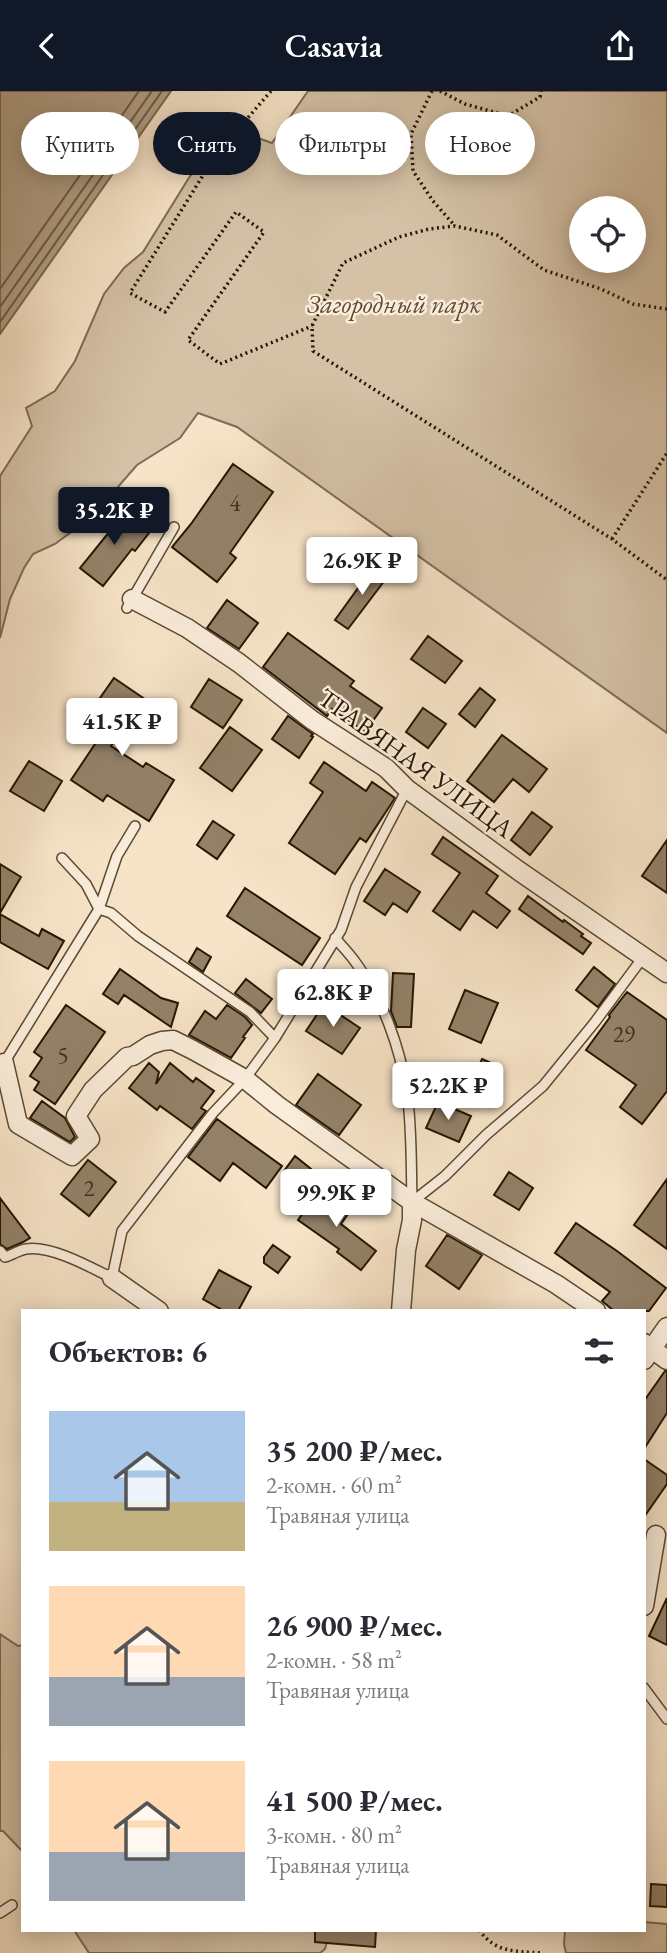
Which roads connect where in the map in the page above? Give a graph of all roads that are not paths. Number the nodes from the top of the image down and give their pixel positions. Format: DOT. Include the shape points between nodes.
graph roads {
  1 [pos="174,527"];
  2 [pos="129,603"];
  3 [pos="407,789"];
  4 [pos="135,826"];
  5 [pos="62,858"];
  6 [pos="99,909"];
  7 [pos="335,938"];
  8 [pos="644,956"];
  9 [pos="667,973"];
  10 [pos="275,1038"];
  11 [pos="4,1063"];
  12 [pos="245,1079"];
  13 [pos="412,1202"];
  14 [pos="0,1251"];
  15 [pos="112,1278"];
  16 [pos="156,1309"];
  17 [pos="401,1309"];
  18 [pos="593,1309"];
  19 [pos="667,1327"];
  20 [pos="647,1350"];
  21 [pos="667,1360"];
  22 [pos="656,1532"];
  23 [pos="646,1594"];
  24 [pos="646,1691"];
  25 [pos="667,1719"];
  26 [pos="12,1905"];
  27 [pos="0,1913"];
  1 -- 2 [label="lane"];
  2 -- 3 [label="street, ТРАВЯНАЯ УЛИЦА" via="187,628 386,768"];
  3 -- 7 [label="lane"];
  3 -- 8 [label="street, ТРАВЯНАЯ УЛИЦА"];
  4 -- 6 [label="lane" via="117,856"];
  5 -- 6 [label="lane" via="86,884"];
  6 -- 10 [label="lane" via="250,1011"];
  6 -- 11 [label="lane"];
  7 -- 10 [label="lane"];
  7 -- 13 [label="lane" via="378,1000 400,1061 408,1103"];
  8 -- 9 [label="street, ТРАВЯНАЯ УЛИЦА"];
  8 -- 13 [label="lane" via="543,1086"];
  10 -- 12 [label="lane"];
  11 -- 12 [label="street" via="18,1124 72,1156 90,1139 76,1116 93,1090 127,1057 150,1045 173,1040"];
  12 -- 13 [label="street"];
  12 -- 15 [label="lane" via="122,1231"];
  13 -- 17 [label="street"];
  13 -- 18 [label="street"];
  14 -- 15 [label="lane" via="5,1257 26,1249 47,1250"];
  15 -- 16 [label="street"];
  19 -- 20 [label="street"];
  20 -- 21 [label="street"];
  22 -- 23 [label="street"];
  24 -- 25 [label="lane"];
  26 -- 27 [label="lane"];
}
